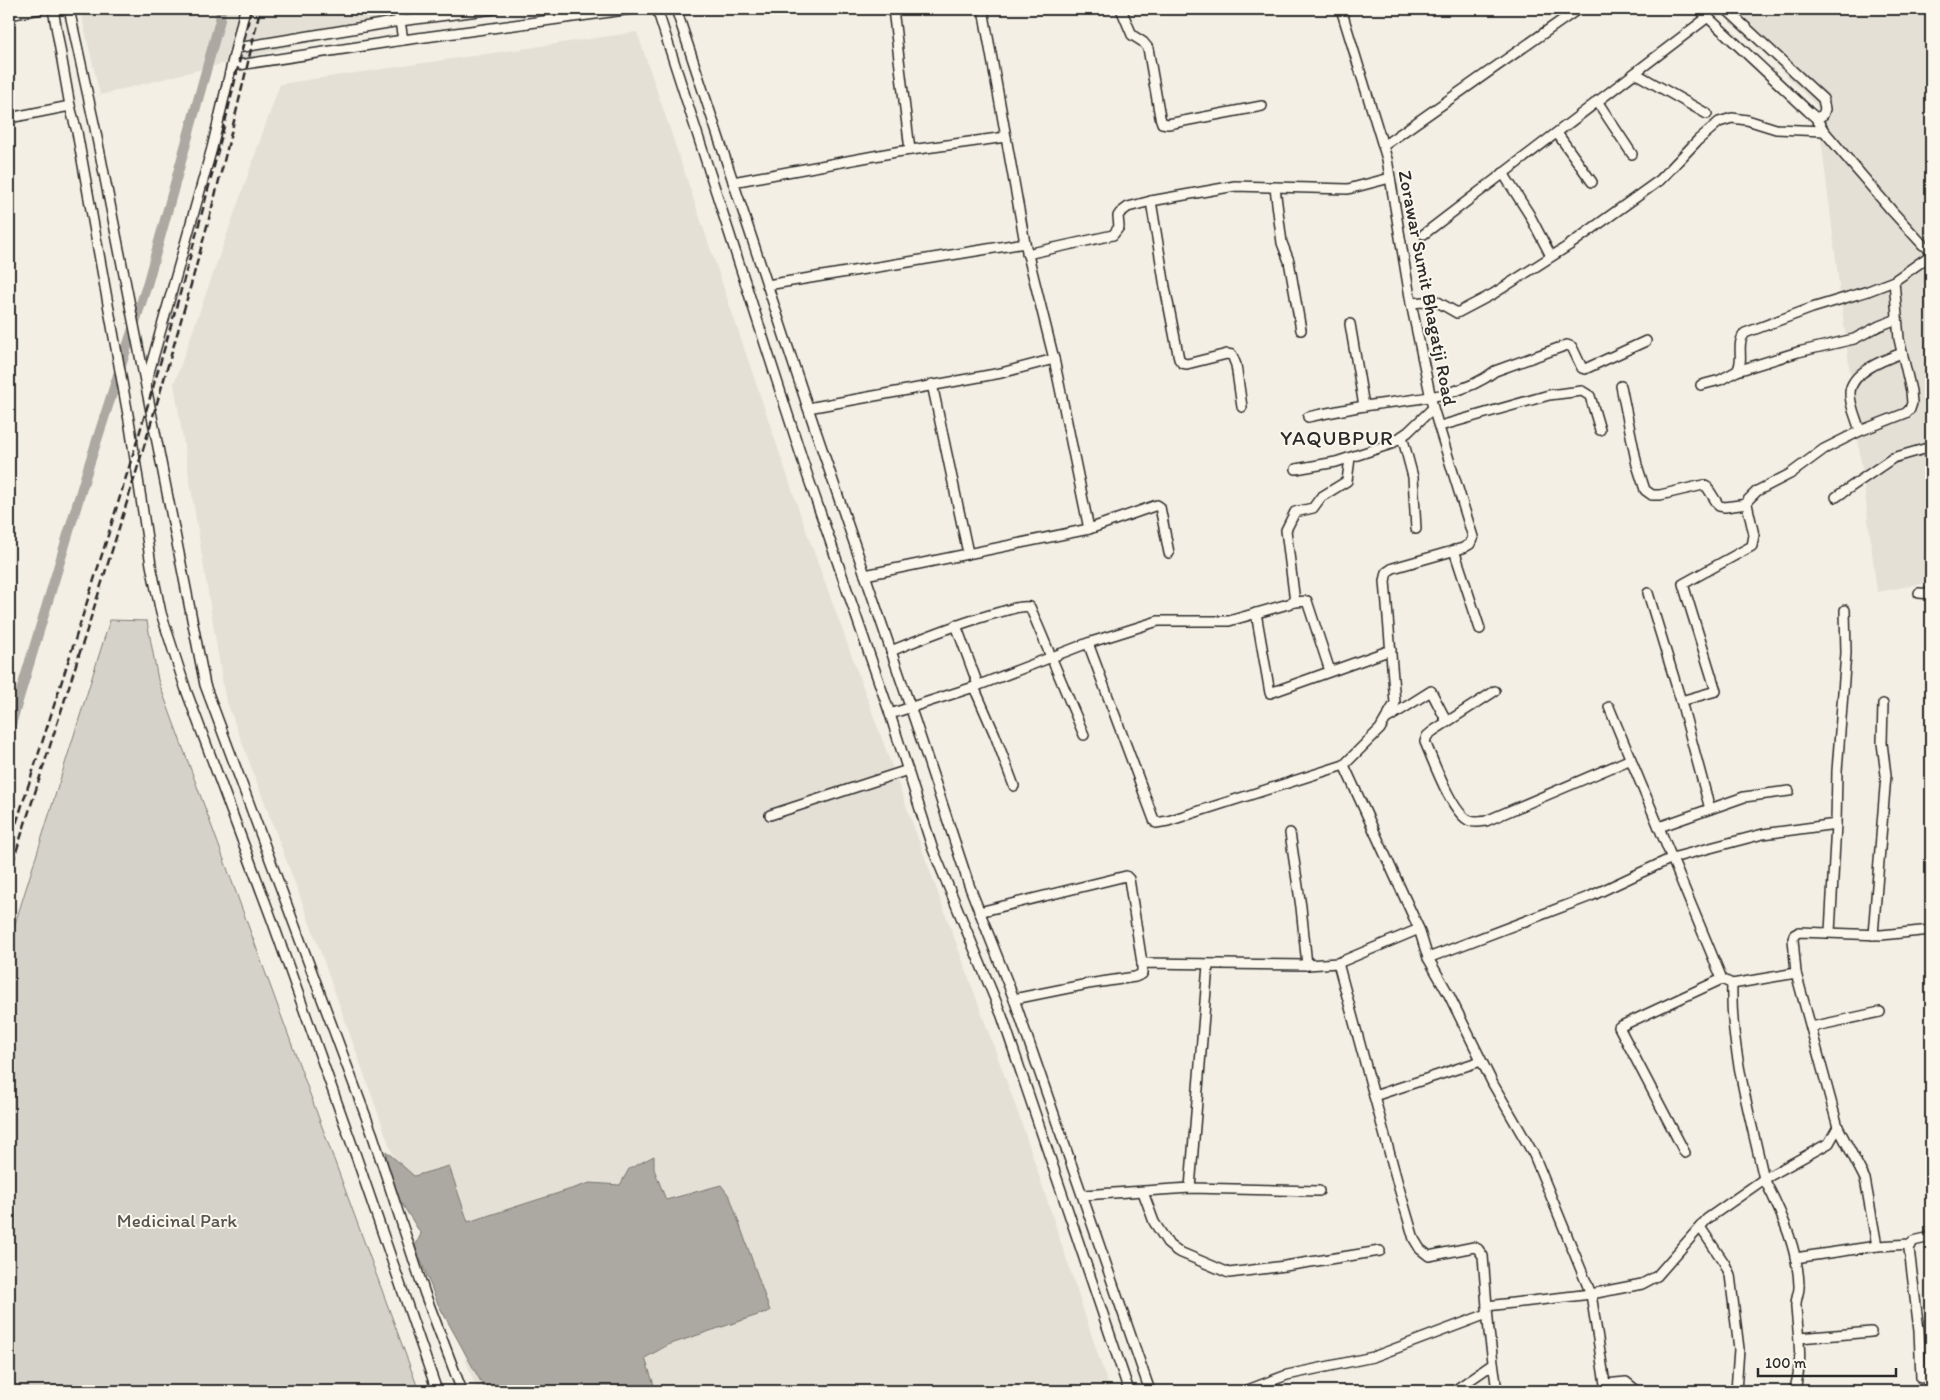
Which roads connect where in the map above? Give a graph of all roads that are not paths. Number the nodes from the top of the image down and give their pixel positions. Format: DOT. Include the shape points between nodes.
graph roads {
  1 [pos="40,9"];
  2 [pos="53,9"];
  3 [pos="68,9"];
  4 [pos="245,9"];
  5 [pos="398,9"];
  6 [pos="494,9"];
  7 [pos="632,9"];
  8 [pos="657,9"];
  9 [pos="676,9"];
  10 [pos="893,9"];
  11 [pos="983,9"];
  12 [pos="1121,9"];
  13 [pos="1341,9"];
  14 [pos="1578,9"];
  15 [pos="1699,9"];
  16 [pos="1726,9"];
  17 [pos="9,16"];
  18 [pos="1708,17"];
  19 [pos="400,21"];
  20 [pos="403,40"];
  21 [pos="236,48"];
  22 [pos="232,66"];
  23 [pos="1634,73"];
  24 [pos="1597,101"];
  25 [pos="70,106"];
  26 [pos="1262,106"];
  27 [pos="1707,114"];
  28 [pos="9,118"];
  29 [pos="1816,118"];
  30 [pos="95,128"];
  31 [pos="1824,131"];
  32 [pos="77,132"];
  33 [pos="1557,132"];
  34 [pos="1006,137"];
  35 [pos="1383,146"];
  36 [pos="910,150"];
  37 [pos="1632,154"];
  38 [pos="1503,173"];
  39 [pos="1390,178"];
  40 [pos="733,182"];
  41 [pos="1592,182"];
  42 [pos="1275,188"];
  43 [pos="1151,201"];
  44 [pos="1424,234"];
  45 [pos="1025,243"];
  46 [pos="1931,249"];
  47 [pos="1027,254"];
  48 [pos="1931,255"];
  49 [pos="1551,256"];
  50 [pos="1894,281"];
  51 [pos="767,284"];
  52 [pos="1411,303"];
  53 [pos="1897,319"];
  54 [pos="1350,324"];
  55 [pos="1301,330"];
  56 [pos="1646,341"];
  57 [pos="1902,353"];
  58 [pos="1054,359"];
  59 [pos="1737,371"];
  60 [pos="932,384"];
  61 [pos="1701,385"];
  62 [pos="145,386"];
  63 [pos="1621,386"];
  64 [pos="1431,396"];
  65 [pos="1364,406"];
  66 [pos="1242,407"];
  67 [pos="808,408"];
  68 [pos="1433,408"];
  69 [pos="1308,417"];
  70 [pos="1440,426"];
  71 [pos="1600,430"];
  72 [pos="1860,431"];
  73 [pos="1402,436"];
  74 [pos="1931,447"];
  75 [pos="1350,458"];
  76 [pos="1296,469"];
  77 [pos="1836,497"];
  78 [pos="1747,504"];
  79 [pos="1089,529"];
  80 [pos="1416,529"];
  81 [pos="1454,550"];
  82 [pos="968,553"];
  83 [pos="1169,553"];
  84 [pos="865,575"];
  85 [pos="1648,593"];
  86 [pos="1919,593"];
  87 [pos="1931,594"];
  88 [pos="1295,602"];
  89 [pos="1845,610"];
  90 [pos="1256,613"];
  91 [pos="956,625"];
  92 [pos="1480,629"];
  93 [pos="1088,644"];
  94 [pos="1391,650"];
  95 [pos="891,651"];
  96 [pos="1052,657"];
  97 [pos="1330,671"];
  98 [pos="976,686"];
  99 [pos="1495,691"];
  100 [pos="1681,701"];
  101 [pos="1883,704"];
  102 [pos="910,708"];
  103 [pos="1609,708"];
  104 [pos="890,714"];
  105 [pos="1387,718"];
  106 [pos="1447,722"];
  107 [pos="1084,736"];
  108 [pos="1631,759"];
  109 [pos="1344,765"];
  110 [pos="908,770"];
  111 [pos="1014,786"];
  112 [pos="1789,791"];
  113 [pos="1710,809"];
  114 [pos="770,815"];
  115 [pos="1836,824"];
  116 [pos="1659,827"];
  117 [pos="1290,834"];
  118 [pos="1672,858"];
  119 [pos="979,912"];
  120 [pos="1419,929"];
  121 [pos="1931,930"];
  122 [pos="1830,932"];
  123 [pos="1873,935"];
  124 [pos="1428,958"];
  125 [pos="1142,963"];
  126 [pos="1338,963"];
  127 [pos="1307,964"];
  128 [pos="1208,965"];
  129 [pos="1796,973"];
  130 [pos="1722,979"];
  131 [pos="1732,984"];
  132 [pos="1014,999"];
  133 [pos="1018,1010"];
  134 [pos="1880,1012"];
  135 [pos="1002,1016"];
  136 [pos="1811,1027"];
  137 [pos="1482,1060"];
  138 [pos="1374,1096"];
  139 [pos="1838,1127"];
  140 [pos="1685,1153"];
  141 [pos="1764,1179"];
  142 [pos="1190,1188"];
  143 [pos="1319,1191"];
  144 [pos="1143,1192"];
  145 [pos="1083,1195"];
  146 [pos="1700,1227"];
  147 [pos="1931,1237"];
  148 [pos="1911,1244"];
  149 [pos="1877,1246"];
  150 [pos="1380,1251"];
  151 [pos="1794,1258"];
  152 [pos="1591,1294"];
  153 [pos="1487,1310"];
  154 [pos="1871,1332"];
  155 [pos="1799,1338"];
  156 [pos="1493,1364"];
  157 [pos="1921,1378"];
  158 [pos="437,1391"];
  159 [pos="462,1391"];
  160 [pos="1129,1391"];
  161 [pos="1150,1391"];
  162 [pos="1245,1391"];
  163 [pos="1454,1391"];
  164 [pos="1497,1391"];
  165 [pos="1637,1391"];
  166 [pos="1736,1391"];
  167 [pos="1794,1391"];
  1 -- 17 [label="street"];
  2 -- 25 [label="street"];
  3 -- 30 [label="street"];
  4 -- 21 [label="street"];
  5 -- 19 [label="street"];
  6 -- 19 [label="street"];
  7 -- 20 [label="street"];
  8 -- 104 [label="street" via="808,477"];
  9 -- 40 [label="street"];
  10 -- 36 [label="street"];
  11 -- 34 [label="street"];
  12 -- 26 [label="street" via="1132,36 1148,48 1162,123"];
  13 -- 35 [label="street, Zorawar Sumit Bhagatji Road"];
  14 -- 35 [label="street"];
  15 -- 18 [label="street"];
  16 -- 29 [label="street" via="1823,99 1823,115"];
  18 -- 23 [label="street"];
  18 -- 29 [label="street"];
  19 -- 20 [label="street"];
  19 -- 21 [label="street"];
  20 -- 22 [label="street"];
  21 -- 22 [label="street"];
  22 -- 62 [label="street"];
  23 -- 24 [label="street"];
  23 -- 27 [label="street"];
  24 -- 33 [label="street"];
  24 -- 37 [label="street"];
  25 -- 28 [label="street"];
  25 -- 32 [label="street"];
  29 -- 31 [label="street"];
  30 -- 32 [label="street"];
  30 -- 62 [label="street"];
  31 -- 46 [label="street" via="1892,211"];
  31 -- 49 [label="street" via="1776,129 1732,118 1719,122 1660,180"];
  32 -- 158 [label="street" via="161,613"];
  33 -- 38 [label="street"];
  33 -- 41 [label="street"];
  34 -- 36 [label="street"];
  34 -- 45 [label="street"];
  35 -- 39 [label="street, Zorawar Sumit Bhagatji Road"];
  36 -- 40 [label="street"];
  38 -- 44 [label="street"];
  38 -- 49 [label="street"];
  39 -- 42 [label="street" via="1348,189"];
  39 -- 52 [label="street, Zorawar Sumit Bhagatji Road"];
  40 -- 51 [label="street"];
  42 -- 43 [label="street" via="1236,186"];
  42 -- 55 [label="street" via="1282,242 1289,261"];
  43 -- 47 [label="street" via="1128,207 1120,213 1119,227 1113,235"];
  43 -- 66 [label="street" via="1179,359 1187,364 1232,355"];
  45 -- 47 [label="street"];
  45 -- 51 [label="street"];
  47 -- 58 [label="street"];
  48 -- 50 [label="street"];
  49 -- 52 [label="street" via="1457,313 1436,301"];
  50 -- 53 [label="street"];
  50 -- 59 [label="street" via="1745,333 1740,342"];
  51 -- 67 [label="street"];
  52 -- 64 [label="street, Zorawar Sumit Bhagatji Road"];
  53 -- 57 [label="street"];
  53 -- 59 [label="street" via="1854,339"];
  54 -- 65 [label="street"];
  56 -- 64 [label="street" via="1584,369 1572,347 1567,345 1495,371 1459,390"];
  57 -- 72 [label="street" via="1871,366 1851,387 1850,396"];
  57 -- 72 [label="street" via="1911,391 1910,409 1896,418"];
  58 -- 60 [label="street" via="1001,373"];
  58 -- 79 [label="street"];
  59 -- 61 [label="street"];
  60 -- 67 [label="street"];
  60 -- 82 [label="street"];
  62 -- 159 [label="street" via="205,685 372,1133 425,1294"];
  63 -- 78 [label="street" via="1637,465 1648,493 1660,495 1703,485 1719,506"];
  64 -- 65 [label="street"];
  64 -- 68 [label="street, Zorawar Sumit Bhagatji Road"];
  65 -- 69 [label="street"];
  67 -- 84 [label="street"];
  68 -- 70 [label="street, Zorawar Sumit Bhagatji Road"];
  68 -- 73 [label="street"];
  70 -- 71 [label="street" via="1549,395 1582,391 1590,396"];
  70 -- 81 [label="street, Zorawar Sumit Bhagatji Road" via="1473,537 1470,544"];
  72 -- 78 [label="street" via="1824,449 1790,474 1757,491"];
  73 -- 75 [label="street" via="1391,444"];
  73 -- 80 [label="street" via="1413,477"];
  74 -- 77 [label="street" via="1893,458"];
  75 -- 76 [label="street"];
  75 -- 88 [label="street" via="1347,481 1321,497 1313,508 1295,512 1286,530"];
  78 -- 100 [label="street" via="1754,535 1752,546 1684,584 1716,691"];
  79 -- 82 [label="street"];
  79 -- 83 [label="street" via="1158,505"];
  81 -- 92 [label="street"];
  81 -- 94 [label="street, Zorawar Sumit Bhagatji Road" via="1387,572 1385,582"];
  82 -- 84 [label="street"];
  84 -- 95 [label="street"];
  85 -- 100 [label="street"];
  86 -- 87 [label="street"];
  88 -- 90 [label="street"];
  88 -- 97 [label="street" via="1307,601"];
  89 -- 115 [label="street" via="1846,653 1836,771"];
  90 -- 93 [label="street" via="1229,621 1158,621"];
  90 -- 97 [label="street" via="1270,692"];
  91 -- 95 [label="street"];
  91 -- 96 [label="street" via="1030,607"];
  91 -- 98 [label="street"];
  93 -- 96 [label="street"];
  93 -- 109 [label="street" via="1156,823"];
  94 -- 97 [label="street"];
  94 -- 105 [label="street, Zorawar Sumit Bhagatji Road" via="1394,703"];
  95 -- 102 [label="street"];
  96 -- 98 [label="street"];
  96 -- 107 [label="street"];
  98 -- 102 [label="street"];
  98 -- 111 [label="street"];
  99 -- 106 [label="street"];
  100 -- 113 [label="street"];
  101 -- 123 [label="street" via="1882,743 1886,775"];
  102 -- 104 [label="street"];
  102 -- 119 [label="street"];
  103 -- 108 [label="street"];
  104 -- 110 [label="street"];
  105 -- 106 [label="street" via="1431,692"];
  105 -- 109 [label="street, Zorawar Sumit Bhagatji Road"];
  106 -- 108 [label="street" via="1426,736 1425,742 1450,798 1464,818 1470,821 1486,821"];
  108 -- 116 [label="street"];
  109 -- 120 [label="street"];
  110 -- 114 [label="street"];
  110 -- 135 [label="street" via="932,847"];
  112 -- 113 [label="street" via="1744,797"];
  113 -- 116 [label="street"];
  115 -- 118 [label="street" via="1763,834"];
  115 -- 122 [label="street"];
  116 -- 118 [label="street"];
  117 -- 127 [label="street"];
  118 -- 124 [label="street" via="1591,896"];
  118 -- 130 [label="street"];
  119 -- 125 [label="street" via="1126,876"];
  119 -- 132 [label="street"];
  120 -- 124 [label="street"];
  120 -- 126 [label="street"];
  121 -- 123 [label="street"];
  122 -- 123 [label="street"];
  122 -- 129 [label="street" via="1799,932 1794,935"];
  124 -- 137 [label="street"];
  125 -- 128 [label="street"];
  125 -- 132 [label="street" via="1142,974 1135,977"];
  126 -- 127 [label="street"];
  126 -- 138 [label="street"];
  127 -- 128 [label="street"];
  128 -- 142 [label="street"];
  129 -- 131 [label="street"];
  129 -- 136 [label="street"];
  130 -- 131 [label="street"];
  130 -- 140 [label="street" via="1619,1026"];
  131 -- 141 [label="street" via="1731,1012 1742,1080"];
  132 -- 133 [label="street"];
  133 -- 135 [label="street"];
  133 -- 145 [label="street"];
  134 -- 136 [label="street"];
  135 -- 160 [label="street"];
  136 -- 139 [label="street"];
  137 -- 138 [label="street"];
  137 -- 152 [label="street" via="1534,1155"];
  138 -- 153 [label="street" via="1414,1239 1429,1256 1470,1247 1478,1249 1483,1256"];
  139 -- 141 [label="street" via="1829,1142"];
  139 -- 149 [label="street" via="1865,1179"];
  141 -- 146 [label="street"];
  141 -- 151 [label="street" via="1778,1206"];
  142 -- 143 [label="street"];
  142 -- 144 [label="street"];
  144 -- 145 [label="street"];
  144 -- 150 [label="street" via="1154,1222 1169,1245 1229,1273"];
  145 -- 161 [label="street"];
  146 -- 152 [label="street" via="1657,1276 1642,1284"];
  146 -- 166 [label="street" via="1730,1275 1738,1334"];
  147 -- 148 [label="street"];
  148 -- 149 [label="street"];
  148 -- 157 [label="street" via="1909,1258 1919,1330"];
  149 -- 151 [label="street"];
  151 -- 155 [label="street" via="1800,1286 1796,1306"];
  152 -- 153 [label="street"];
  152 -- 165 [label="street" via="1605,1384 1626,1382"];
  153 -- 156 [label="street"];
  153 -- 162 [label="street" via="1373,1357 1287,1375"];
  154 -- 155 [label="street"];
  155 -- 167 [label="street" via="1800,1372"];
  156 -- 163 [label="street"];
  156 -- 164 [label="street"];
}
